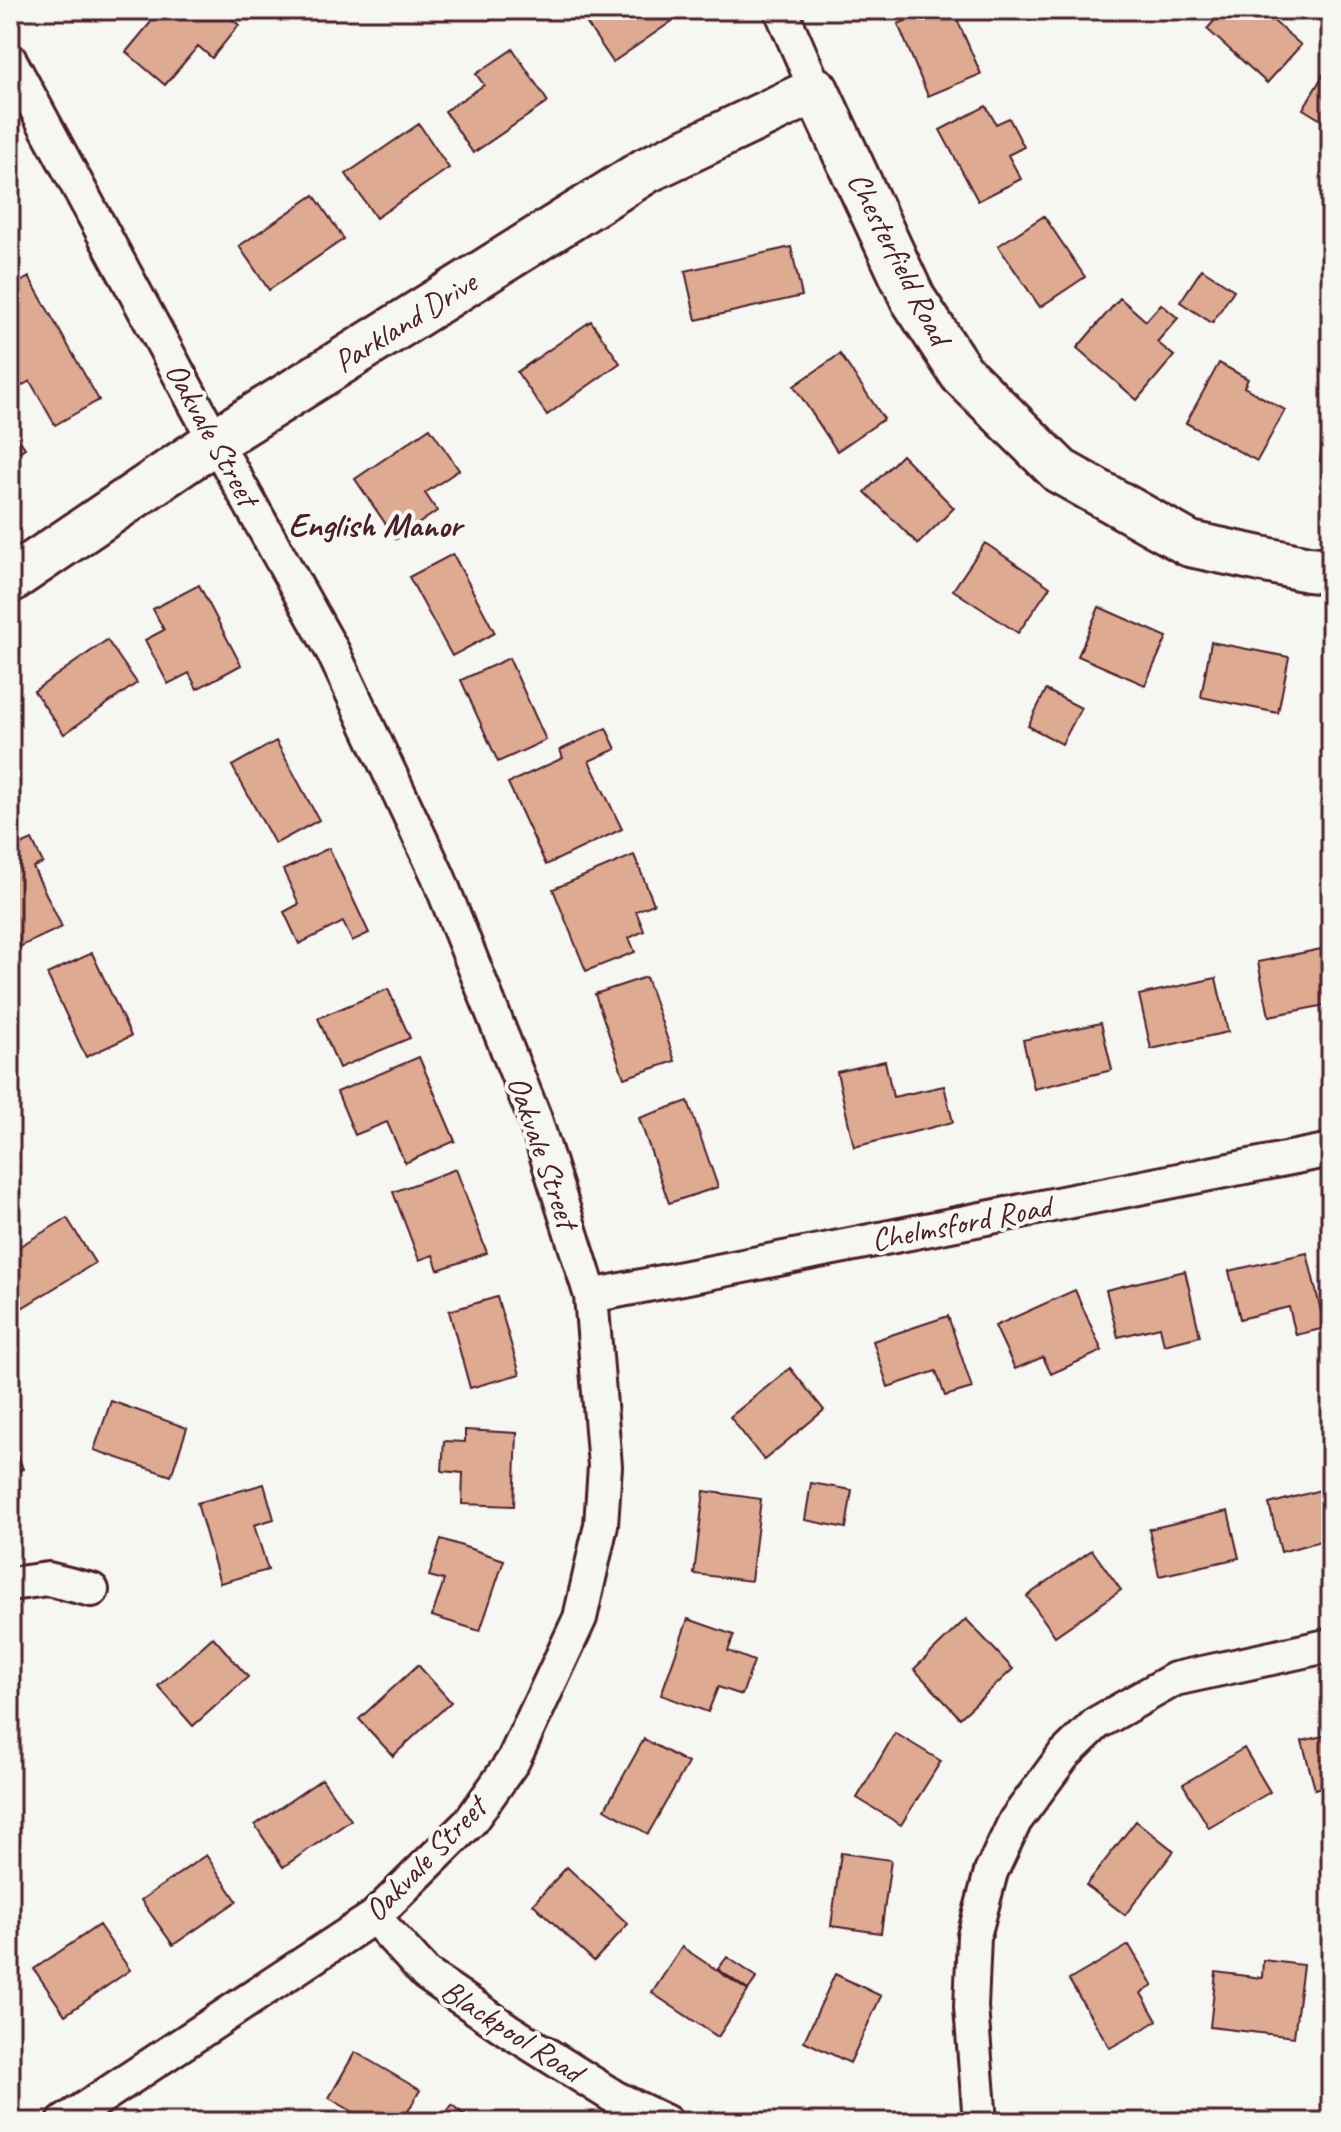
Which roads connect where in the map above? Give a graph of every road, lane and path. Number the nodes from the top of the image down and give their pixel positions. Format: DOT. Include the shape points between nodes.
graph roads {
  1 [pos="781,10"];
  2 [pos="10,60"];
  3 [pos="816,90"];
  4 [pos="215,441"];
  5 [pos="1331,571"];
  6 [pos="10,580"];
  7 [pos="1331,1150"];
  8 [pos="591,1296"];
  9 [pos="10,1584"];
  10 [pos="92,1590"];
  11 [pos="1331,1645"];
  12 [pos="374,1917"];
  13 [pos="64,2122"];
  14 [pos="666,2122"];
  15 [pos="980,2122"];
  1 -- 3 [label="street, Chesterfield Road"];
  2 -- 4 [label="street, Oakvale Street"];
  3 -- 4 [label="street, Parkland Drive" via="647,170"];
  3 -- 5 [label="street, Chesterfield Road" via="913,299 962,374 1060,471 1190,544"];
  4 -- 6 [label="street, Parkland Drive"];
  4 -- 8 [label="street, Oakvale Street" via="333,652 438,876 535,1119"];
  7 -- 8 [label="street, Chelmsford Road"];
  8 -- 12 [label="street, Oakvale Street" via="605,1466 601,1525 580,1618 513,1761 470,1822"];
  9 -- 10 [label="street" via="48,1579"];
  11 -- 15 [label="street" via="1175,1679 1097,1723 1063,1756 1015,1821 991,1872 974,1936 971,2007"];
  12 -- 13 [label="street, Oakvale Street"];
  12 -- 14 [label="street, Blackpool Road" via="426,1974 616,2098"];
}
